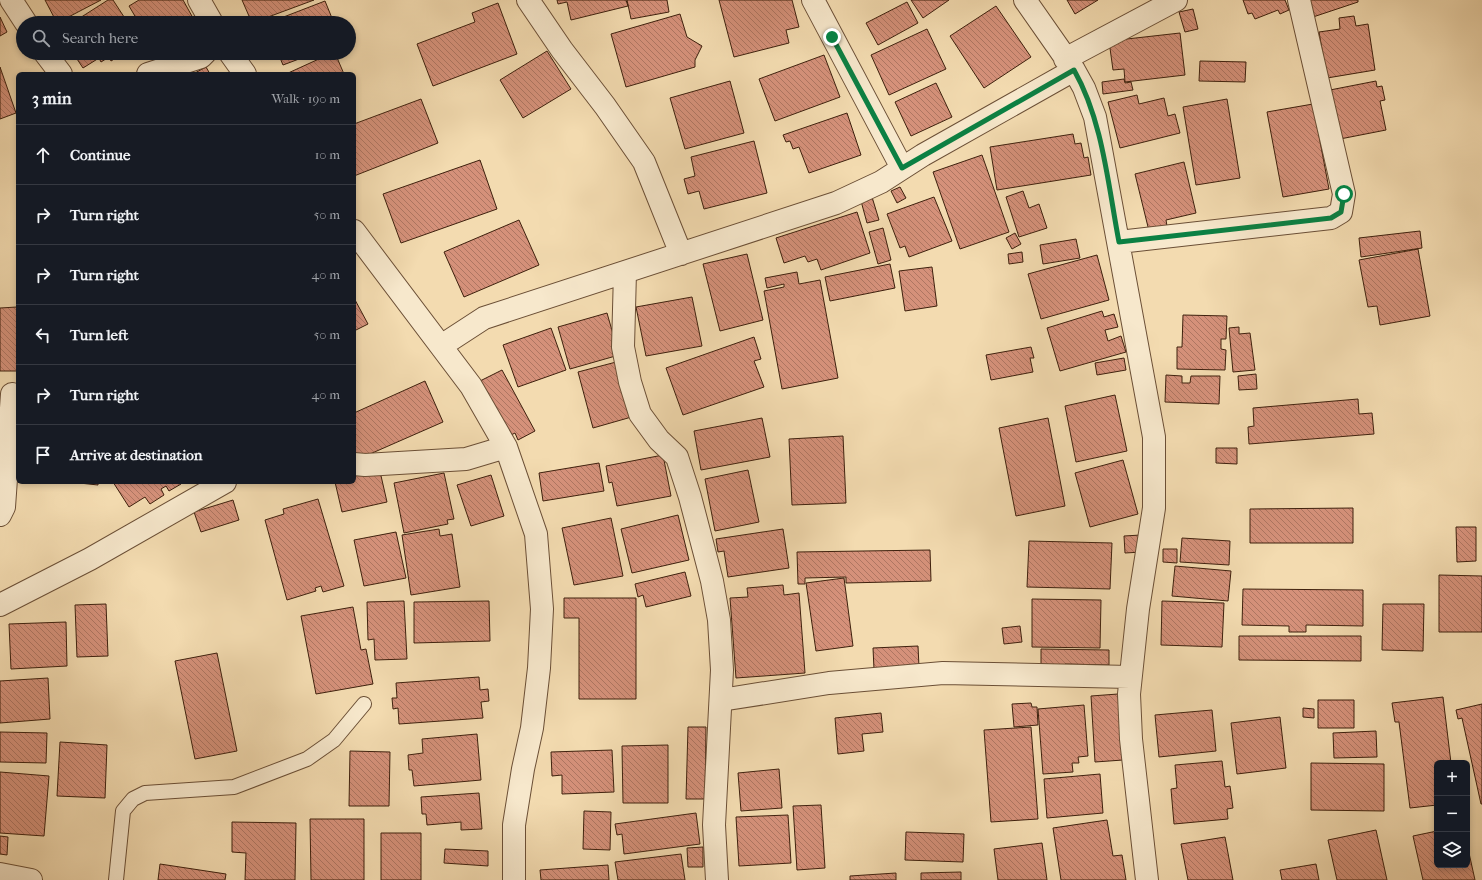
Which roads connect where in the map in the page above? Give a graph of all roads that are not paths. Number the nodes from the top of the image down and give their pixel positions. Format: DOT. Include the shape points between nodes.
graph roads {
  1 [pos="11,0"];
  2 [pos="199,0"];
  3 [pos="528,0"];
  4 [pos="813,0"];
  5 [pos="1024,0"];
  6 [pos="1176,0"];
  7 [pos="1298,0"];
  8 [pos="21,16"];
  9 [pos="208,16"];
  10 [pos="50,60"];
  11 [pos="192,60"];
  12 [pos="235,60"];
  13 [pos="1070,65"];
  14 [pos="59,72"];
  15 [pos="154,72"];
  16 [pos="244,72"];
  17 [pos="902,168"];
  18 [pos="356,234"];
  19 [pos="1119,242"];
  20 [pos="681,254"];
  21 [pos="625,272"];
  22 [pos="441,346"];
  23 [pos="12,394"];
  24 [pos="506,447"];
  25 [pos="356,464"];
  26 [pos="221,484"];
  27 [pos="0,515"];
  28 [pos="0,605"];
  29 [pos="1130,677"];
  30 [pos="721,700"];
  31 [pos="364,704"];
  32 [pos="0,874"];
  33 [pos="31,880"];
  34 [pos="116,880"];
  35 [pos="514,880"];
  36 [pos="717,880"];
  37 [pos="1147,880"];
  1 -- 8 [label="street"];
  2 -- 9 [label="street"];
  3 -- 20 [label="street" via="644,162"];
  4 -- 17 [label="street"];
  5 -- 13 [label="street"];
  6 -- 13 [label="street"];
  7 -- 19 [label="street" via="1344,194 1341,212 1331,218"];
  10 -- 14 [label="street"];
  11 -- 15 [label="street"];
  12 -- 16 [label="street"];
  13 -- 17 [label="street"];
  13 -- 19 [label="street" via="1084,88 1095,117"];
  17 -- 20 [label="street" via="881,182 836,203"];
  18 -- 22 [label="street"];
  19 -- 29 [label="street" via="1154,437 1154,508"];
  20 -- 21 [label="street"];
  21 -- 22 [label="street" via="484,318"];
  21 -- 30 [label="street" via="623,347 630,382 640,414 659,440 677,457 685,480 712,581 719,620"];
  22 -- 24 [label="street" via="471,386"];
  23 -- 27 [label="street" via="4,507"];
  24 -- 25 [label="street" via="466,459"];
  24 -- 35 [label="street" via="536,534 542,609 532,728 522,769 514,825"];
  26 -- 28 [label="street" via="90,559"];
  29 -- 30 [label="street" via="943,673 829,683"];
  29 -- 37 [label="street" via="1131,740"];
  30 -- 36 [label="street" via="714,825"];
  31 -- 34 [label="lane" via="334,740 307,759 234,787 145,793 133,799 123,811"];
  32 -- 33 [label="street"];
}
